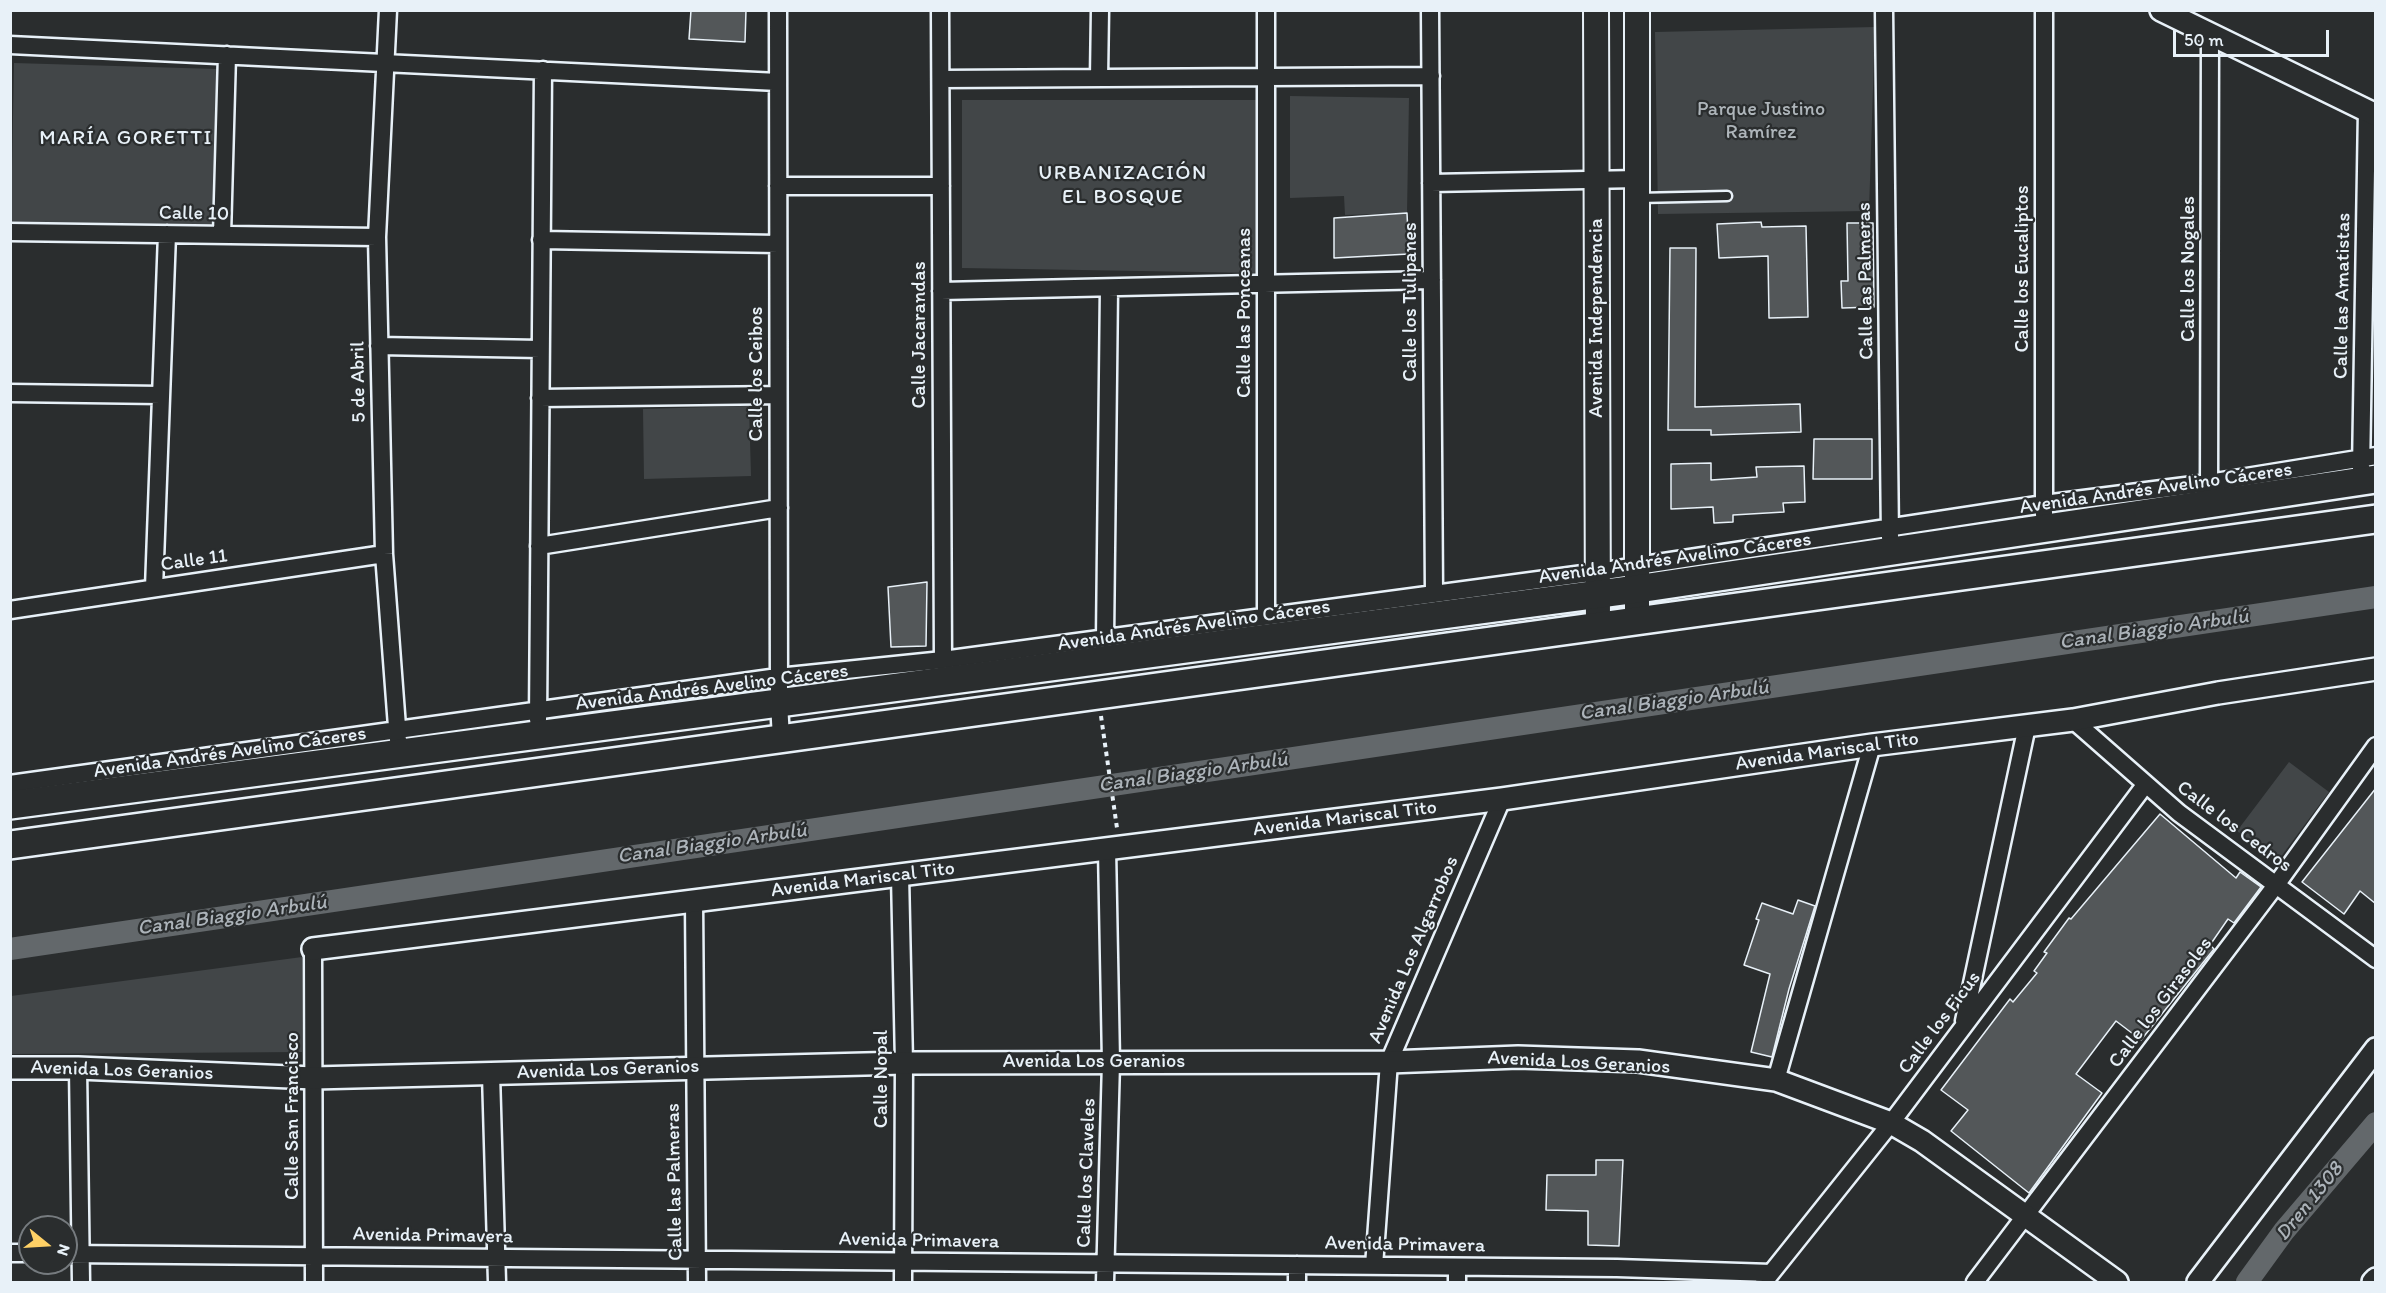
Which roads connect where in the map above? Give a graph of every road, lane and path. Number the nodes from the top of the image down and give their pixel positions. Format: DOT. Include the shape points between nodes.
graph roads {
  1 [pos="388,10"];
  2 [pos="778,10"];
  3 [pos="940,10"];
  4 [pos="1100,10"];
  5 [pos="1266,10"];
  6 [pos="1430,10"];
  7 [pos="1596,10"];
  8 [pos="1637,10"];
  9 [pos="1884,10"];
  10 [pos="2044,10"];
  11 [pos="2161,10"];
  12 [pos="2210,34"];
  13 [pos="10,45"];
  14 [pos="227,55"];
  15 [pos="386,62"];
  16 [pos="543,70"];
  17 [pos="1431,76"];
  18 [pos="1266,77"];
  19 [pos="1099,78"];
  20 [pos="941,79"];
  21 [pos="778,82"];
  22 [pos="2371,112"];
  23 [pos="1596,180"];
  24 [pos="1431,183"];
  25 [pos="778,186"];
  26 [pos="941,186"];
  27 [pos="1638,188"];
  28 [pos="1727,196"];
  29 [pos="10,232"];
  30 [pos="167,234"];
  31 [pos="222,235"];
  32 [pos="377,237"];
  33 [pos="541,240"];
  34 [pos="778,244"];
  35 [pos="1432,280"];
  36 [pos="1266,284"];
  37 [pos="1109,288"];
  38 [pos="941,291"];
  39 [pos="380,346"];
  40 [pos="540,349"];
  41 [pos="10,393"];
  42 [pos="161,395"];
  43 [pos="778,395"];
  44 [pos="540,398"];
  45 [pos="2368,469"];
  46 [pos="2209,493"];
  47 [pos="778,508"];
  48 [pos="2044,516"];
  49 [pos="2376,519"];
  50 [pos="1890,539"];
  51 [pos="538,546"];
  52 [pos="384,554"];
  53 [pos="1637,577"];
  54 [pos="1598,583"];
  55 [pos="154,588"];
  56 [pos="1434,593"];
  57 [pos="10,610"];
  58 [pos="1266,616"];
  59 [pos="1636,621"];
  60 [pos="1598,627"];
  61 [pos="1105,638"];
  62 [pos="943,660"];
  63 [pos="2376,669"];
  64 [pos="778,690"];
  65 [pos="1098,695"];
  66 [pos="2073,720"];
  67 [pos="538,723"];
  68 [pos="2027,726"];
  69 [pos="781,738"];
  70 [pos="398,742"];
  71 [pos="1872,745"];
  72 [pos="2376,746"];
  73 [pos="10,784"];
  74 [pos="2145,785"];
  75 [pos="1502,799"];
  76 [pos="10,805"];
  77 [pos="1117,829"];
  78 [pos="10,845"];
  79 [pos="1107,849"];
  80 [pos="900,875"];
  81 [pos="2276,885"];
  82 [pos="694,901"];
  83 [pos="313,949"];
  84 [pos="2376,959"];
  85 [pos="1962,1028"];
  86 [pos="2376,1049"];
  87 [pos="1111,1062"];
  88 [pos="1389,1062"];
  89 [pos="904,1063"];
  90 [pos="10,1068"];
  91 [pos="78,1068"];
  92 [pos="695,1068"];
  93 [pos="491,1074"];
  94 [pos="314,1078"];
  95 [pos="1776,1080"];
  96 [pos="1892,1122"];
  97 [pos="74,1215"];
  98 [pos="2026,1218"];
  99 [pos="78,1254"];
  100 [pos="315,1256"];
  101 [pos="496,1258"];
  102 [pos="697,1260"];
  103 [pos="903,1262"];
  104 [pos="1105,1263"];
  105 [pos="1297,1265"];
  106 [pos="1374,1266"];
  107 [pos="1457,1275"];
  108 [pos="1617,1275"];
  109 [pos="1767,1278"];
  110 [pos="2376,1279"];
  111 [pos="314,1282"];
  112 [pos="497,1282"];
  113 [pos="697,1282"];
  114 [pos="903,1282"];
  115 [pos="1105,1282"];
  116 [pos="1297,1282"];
  117 [pos="1975,1282"];
  118 [pos="2117,1282"];
  119 [pos="2198,1282"];
  120 [pos="2373,1282"];
  1 -- 15 [label="street, 5 de Abril"];
  2 -- 21 [label="street, Calle los Ceibos"];
  3 -- 20 [label="street, Calle Jacarandas"];
  4 -- 19 [label="street"];
  5 -- 18 [label="street, Calle las Ponceanas"];
  6 -- 17 [label="street, Calle los Tulipanes"];
  7 -- 23 [label="main road, Avenida Independencia"];
  8 -- 27 [label="main road, Avenida Independencia"];
  9 -- 50 [label="street, Calle las Palmeras"];
  10 -- 48 [label="street, Calle los Eucaliptos"];
  11 -- 12 [label="street"];
  12 -- 22 [label="street"];
  12 -- 46 [label="street, Calle los Nogales"];
  13 -- 14 [label="street"];
  14 -- 15 [label="street"];
  14 -- 31 [label="street"];
  15 -- 16 [label="street"];
  15 -- 32 [label="street, 5 de Abril"];
  16 -- 21 [label="street"];
  16 -- 33 [label="street"];
  17 -- 18 [label="street"];
  17 -- 24 [label="street, Calle los Tulipanes"];
  18 -- 19 [label="street"];
  18 -- 36 [label="street, Calle las Ponceanas"];
  19 -- 20 [label="street"];
  20 -- 26 [label="street, Calle Jacarandas"];
  21 -- 25 [label="street, Calle los Ceibos"];
  22 -- 45 [label="street, Calle las Amatistas"];
  23 -- 24 [label="street"];
  23 -- 27 [label="street"];
  23 -- 54 [label="main road, Avenida Independencia"];
  24 -- 35 [label="street, Calle los Tulipanes"];
  25 -- 26 [label="street"];
  25 -- 34 [label="street, Calle los Ceibos"];
  26 -- 38 [label="street, Calle Jacarandas"];
  27 -- 28 [label="lane"];
  27 -- 53 [label="main road, Avenida Independencia"];
  29 -- 30 [label="street, Calle 10"];
  30 -- 31 [label="street, Calle 10"];
  30 -- 42 [label="street"];
  31 -- 32 [label="street, Calle 10"];
  32 -- 39 [label="street, 5 de Abril"];
  33 -- 34 [label="street"];
  33 -- 40 [label="street"];
  34 -- 43 [label="street, Calle los Ceibos"];
  35 -- 36 [label="street"];
  35 -- 56 [label="street, Calle los Tulipanes"];
  36 -- 37 [label="street"];
  36 -- 58 [label="street, Calle las Ponceanas"];
  37 -- 38 [label="street"];
  37 -- 61 [label="street"];
  38 -- 62 [label="street, Calle Jacarandas"];
  39 -- 40 [label="street"];
  39 -- 52 [label="street, 5 de Abril"];
  40 -- 44 [label="street"];
  41 -- 42 [label="street"];
  42 -- 55 [label="street"];
  43 -- 44 [label="street"];
  43 -- 47 [label="street, Calle los Ceibos"];
  44 -- 51 [label="street"];
  45 -- 46 [label="highway, Avenida Andrés Avelino Cáceres"];
  46 -- 48 [label="highway, Avenida Andrés Avelino Cáceres"];
  47 -- 51 [label="street"];
  47 -- 64 [label="street, Calle los Ceibos"];
  48 -- 50 [label="highway, Avenida Andrés Avelino Cáceres"];
  49 -- 59 [label="highway"];
  50 -- 53 [label="highway, Avenida Andrés Avelino Cáceres"];
  51 -- 67 [label="street"];
  52 -- 55 [label="street, Calle 11"];
  52 -- 70 [label="street, 5 de Abril"];
  53 -- 54 [label="highway, Avenida Andrés Avelino Cáceres"];
  53 -- 59 [label="main road, Avenida Independencia"];
  54 -- 56 [label="street, Avenida Andrés Avelino Cáceres"];
  54 -- 60 [label="main road, Avenida Independencia"];
  54 -- 64 [label="highway, Avenida Andrés Avelino Cáceres"];
  55 -- 57 [label="street, Calle 11"];
  56 -- 58 [label="street, Avenida Andrés Avelino Cáceres"];
  58 -- 61 [label="street, Avenida Andrés Avelino Cáceres"];
  59 -- 60 [label="highway"];
  60 -- 65 [label="highway"];
  61 -- 62 [label="street, Avenida Andrés Avelino Cáceres"];
  62 -- 64 [label="street, Avenida Andrés Avelino Cáceres"];
  63 -- 66 [label="street, Avenida Mariscal Tito"];
  64 -- 67 [label="highway, Avenida Andrés Avelino Cáceres"];
  64 -- 69 [label="street, Calle los Ceibos"];
  65 -- 69 [label="highway"];
  65 -- 77 [label="path"];
  66 -- 68 [label="street, Avenida Mariscal Tito"];
  66 -- 74 [label="street, Calle los Cedros"];
  67 -- 70 [label="highway, Avenida Andrés Avelino Cáceres"];
  68 -- 71 [label="street, Avenida Mariscal Tito"];
  68 -- 85 [label="street"];
  69 -- 78 [label="highway"];
  70 -- 73 [label="street, Avenida Andrés Avelino Cáceres"];
  70 -- 76 [label="highway, Avenida Andrés Avelino Cáceres"];
  71 -- 75 [label="street, Avenida Mariscal Tito"];
  71 -- 95 [label="street"];
  72 -- 81 [label="street, Calle los Girasoles"];
  74 -- 81 [label="street, Calle los Cedros"];
  74 -- 85 [label="street, Calle los Ficus"];
  75 -- 79 [label="street, Avenida Mariscal Tito"];
  75 -- 88 [label="street, Avenida Los Algarrobos"];
  79 -- 80 [label="street, Avenida Mariscal Tito"];
  79 -- 87 [label="street, Calle los Claveles"];
  80 -- 82 [label="street, Avenida Mariscal Tito"];
  80 -- 89 [label="street, Calle Nopal"];
  81 -- 84 [label="street, Calle los Cedros"];
  81 -- 98 [label="street, Calle los Girasoles"];
  82 -- 83 [label="street, Avenida Mariscal Tito"];
  82 -- 92 [label="street, Calle las Palmeras"];
  83 -- 94 [label="street, Calle San Francisco"];
  85 -- 96 [label="street, Calle los Ficus"];
  86 -- 119 [label="street"];
  87 -- 88 [label="street, Avenida Los Geranios"];
  87 -- 89 [label="street, Avenida Los Geranios"];
  87 -- 104 [label="street, Calle los Claveles"];
  88 -- 95 [label="street, Avenida Los Geranios" via="1518,1056 1638,1061"];
  88 -- 106 [label="street, Avenida Los Algarrobos"];
  89 -- 92 [label="street, Avenida Los Geranios"];
  89 -- 103 [label="street, Calle Nopal"];
  90 -- 91 [label="street, Avenida Los Geranios"];
  91 -- 94 [label="street, Avenida Los Geranios"];
  91 -- 97 [label="street"];
  92 -- 93 [label="street, Avenida Los Geranios"];
  92 -- 102 [label="street, Calle las Palmeras"];
  93 -- 94 [label="street, Avenida Los Geranios"];
  93 -- 101 [label="street"];
  94 -- 100 [label="street, Calle San Francisco"];
  95 -- 96 [label="street, Avenida Los Geranios"];
  96 -- 98 [label="street, Avenida Los Geranios"];
  96 -- 109 [label="street, Calle los Ficus"];
  98 -- 117 [label="street, Calle los Girasoles"];
  98 -- 118 [label="street, Avenida Los Geranios"];
  99 -- 100 [label="street, Avenida Primavera"];
  100 -- 101 [label="street, Avenida Primavera"];
  100 -- 111 [label="street, Calle San Francisco"];
  101 -- 102 [label="street, Avenida Primavera"];
  101 -- 112 [label="street"];
  102 -- 103 [label="street, Avenida Primavera"];
  102 -- 113 [label="street, Calle las Palmeras"];
  103 -- 104 [label="street, Avenida Primavera"];
  103 -- 114 [label="street, Calle Nopal"];
  104 -- 105 [label="street, Avenida Primavera"];
  104 -- 115 [label="street, Calle los Claveles"];
  105 -- 106 [label="street, Avenida Primavera"];
  105 -- 116 [label="street"];
  106 -- 107 [label="street, Avenida Primavera"];
  107 -- 108 [label="street, Avenida Primavera"];
  108 -- 109 [label="street, Avenida Primavera"];
  110 -- 120 [label="street"];
}
